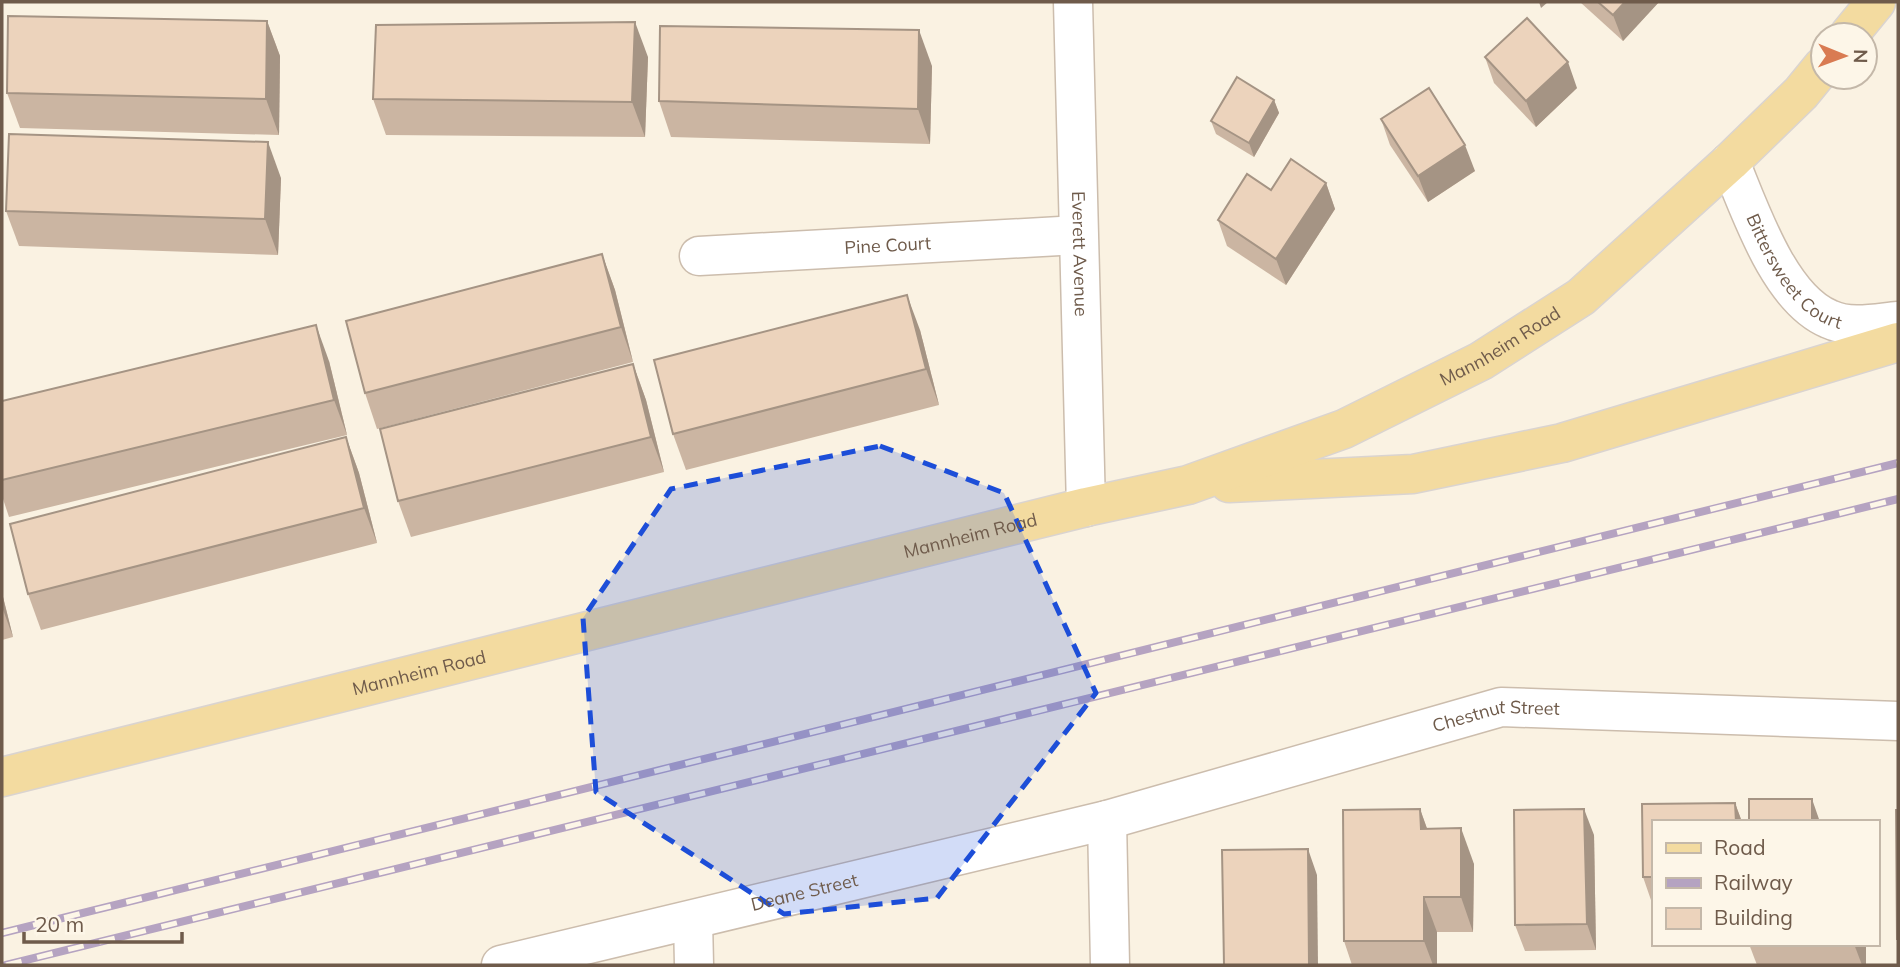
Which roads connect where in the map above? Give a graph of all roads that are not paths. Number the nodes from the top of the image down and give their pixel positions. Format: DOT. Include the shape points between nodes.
graph roads {
  1 [pos="1073,2"];
  2 [pos="1876,2"];
  3 [pos="1860,21"];
  4 [pos="1809,83"];
  5 [pos="1730,162"];
  6 [pos="1078,235"];
  7 [pos="699,256"];
  8 [pos="1898,321"];
  9 [pos="1898,342"];
  10 [pos="1188,485"];
  11 [pos="1086,507"];
  12 [pos="1898,721"];
  13 [pos="2,777"];
  14 [pos="1107,820"];
  15 [pos="693,920"];
  16 [pos="501,965"];
  17 [pos="694,965"];
  18 [pos="1110,965"];
  1 -- 6 [label="street, Everett Avenue"];
  2 -- 3 [label="main road"];
  4 -- 5 [label="main road, Mannheim Road"];
  5 -- 8 [label="street, Bittersweet Court" via="1773,261 1805,306 1830,320 1853,325"];
  5 -- 10 [label="main road, Mannheim Road" via="1581,297 1481,361 1343,429"];
  6 -- 7 [label="street, Pine Court"];
  6 -- 11 [label="street, Everett Avenue"];
  9 -- 10 [label="main road" via="1562,443 1413,474"];
  10 -- 11 [label="main road, Mannheim Road"];
  11 -- 13 [label="main road, Mannheim Road"];
  12 -- 14 [label="street, Chestnut Street" via="1501,707"];
  14 -- 15 [label="street, Deane Street"];
  14 -- 18 [label="street"];
  15 -- 16 [label="street, Deane Street"];
  15 -- 17 [label="street"];
}
